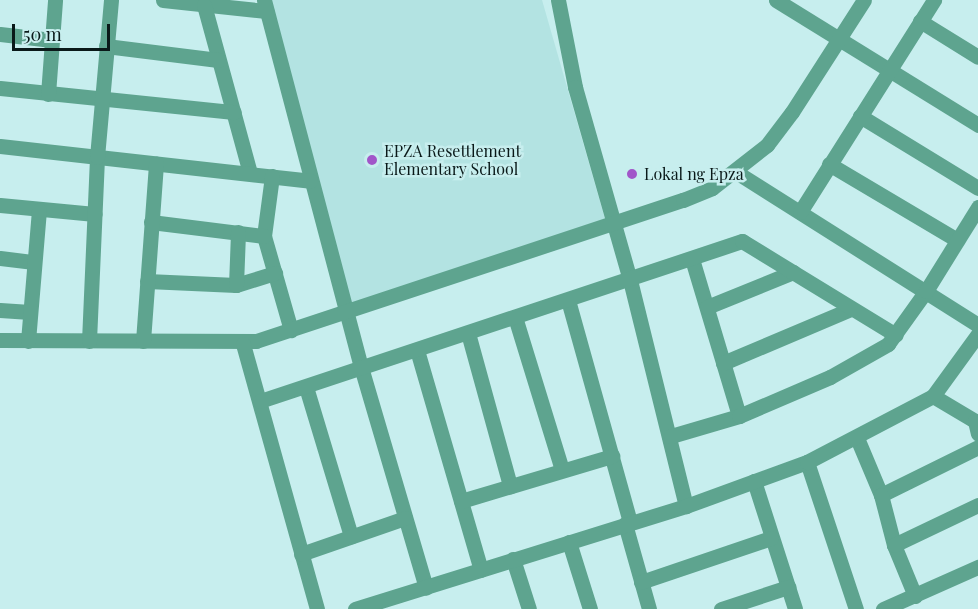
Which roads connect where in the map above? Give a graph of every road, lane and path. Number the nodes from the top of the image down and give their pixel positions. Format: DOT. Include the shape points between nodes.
graph roads {
  1 [pos="55,0"];
  2 [pos="111,0"];
  3 [pos="164,0"];
  4 [pos="558,0"];
  5 [pos="776,0"];
  6 [pos="864,0"];
  7 [pos="934,0"];
  8 [pos="204,5"];
  9 [pos="265,5"];
  10 [pos="794,5"];
  11 [pos="920,21"];
  12 [pos="0,34"];
  13 [pos="838,39"];
  14 [pos="52,40"];
  15 [pos="106,46"];
  16 [pos="978,57"];
  17 [pos="218,60"];
  18 [pos="890,69"];
  19 [pos="0,88"];
  20 [pos="48,94"];
  21 [pos="102,100"];
  22 [pos="234,112"];
  23 [pos="860,116"];
  24 [pos="978,125"];
  25 [pos="0,146"];
  26 [pos="98,157"];
  27 [pos="156,163"];
  28 [pos="829,164"];
  29 [pos="736,172"];
  30 [pos="250,173"];
  31 [pos="272,176"];
  32 [pos="310,181"];
  33 [pos="978,188"];
  34 [pos="0,205"];
  35 [pos="978,207"];
  36 [pos="39,210"];
  37 [pos="800,212"];
  38 [pos="95,214"];
  39 [pos="614,221"];
  40 [pos="151,222"];
  41 [pos="238,232"];
  42 [pos="264,236"];
  43 [pos="957,240"];
  44 [pos="0,258"];
  45 [pos="692,259"];
  46 [pos="34,262"];
  47 [pos="793,272"];
  48 [pos="275,273"];
  49 [pos="630,280"];
  50 [pos="147,281"];
  51 [pos="236,285"];
  52 [pos="926,291"];
  53 [pos="568,300"];
  54 [pos="707,307"];
  55 [pos="851,309"];
  56 [pos="0,310"];
  57 [pos="30,312"];
  58 [pos="346,312"];
  59 [pos="515,317"];
  60 [pos="978,325"];
  61 [pos="291,330"];
  62 [pos="468,333"];
  63 [pos="978,334"];
  64 [pos="896,335"];
  65 [pos="0,340"];
  66 [pos="28,340"];
  67 [pos="89,341"];
  68 [pos="143,341"];
  69 [pos="243,344"];
  70 [pos="417,350"];
  71 [pos="723,363"];
  72 [pos="360,367"];
  73 [pos="306,387"];
  74 [pos="933,396"];
  75 [pos="260,401"];
  76 [pos="739,417"];
  77 [pos="978,434"];
  78 [pos="671,436"];
  79 [pos="856,438"];
  80 [pos="978,447"];
  81 [pos="612,456"];
  82 [pos="807,462"];
  83 [pos="562,470"];
  84 [pos="754,481"];
  85 [pos="510,486"];
  86 [pos="881,495"];
  87 [pos="461,501"];
  88 [pos="978,505"];
  89 [pos="686,506"];
  90 [pos="405,518"];
  91 [pos="627,523"];
  92 [pos="351,536"];
  93 [pos="771,538"];
  94 [pos="569,543"];
  95 [pos="894,545"];
  96 [pos="301,554"];
  97 [pos="513,559"];
  98 [pos="978,567"];
  99 [pos="481,570"];
  100 [pos="641,582"];
  101 [pos="426,588"];
  102 [pos="788,588"];
  103 [pos="915,596"];
  104 [pos="317,609"];
  105 [pos="355,609"];
  106 [pos="529,609"];
  107 [pos="590,609"];
  108 [pos="649,609"];
  109 [pos="721,609"];
  110 [pos="795,609"];
  111 [pos="855,609"];
  112 [pos="883,609"];
  1 -- 14 [label="street"];
  2 -- 15 [label="street"];
  3 -- 8 [label="street"];
  4 -- 39 [label="street" via="575,87"];
  5 -- 10 [label="street"];
  6 -- 13 [label="street"];
  7 -- 11 [label="street"];
  8 -- 9 [label="street"];
  8 -- 17 [label="street"];
  9 -- 32 [label="street"];
  10 -- 13 [label="street"];
  11 -- 16 [label="street"];
  11 -- 18 [label="street"];
  12 -- 14 [label="street"];
  13 -- 18 [label="street"];
  13 -- 29 [label="street" via="767,145"];
  14 -- 20 [label="street"];
  15 -- 17 [label="street"];
  15 -- 21 [label="street"];
  17 -- 22 [label="street"];
  18 -- 23 [label="street"];
  18 -- 24 [label="street"];
  19 -- 20 [label="street"];
  20 -- 21 [label="street"];
  21 -- 22 [label="street"];
  21 -- 26 [label="street"];
  22 -- 30 [label="street"];
  23 -- 28 [label="street"];
  23 -- 33 [label="street"];
  25 -- 26 [label="street"];
  26 -- 27 [label="street"];
  26 -- 38 [label="street"];
  27 -- 30 [label="street"];
  27 -- 40 [label="street"];
  28 -- 37 [label="street"];
  28 -- 43 [label="street"];
  29 -- 37 [label="street"];
  29 -- 39 [label="street" via="683,200"];
  30 -- 31 [label="street"];
  31 -- 32 [label="street"];
  31 -- 42 [label="street"];
  32 -- 58 [label="street"];
  34 -- 36 [label="street"];
  35 -- 43 [label="street"];
  36 -- 38 [label="street"];
  36 -- 46 [label="street"];
  37 -- 52 [label="street"];
  38 -- 67 [label="street"];
  39 -- 49 [label="street"];
  39 -- 58 [label="street"];
  40 -- 41 [label="street"];
  40 -- 50 [label="street"];
  41 -- 42 [label="street"];
  41 -- 51 [label="street"];
  42 -- 48 [label="street"];
  43 -- 52 [label="street"];
  44 -- 46 [label="street"];
  45 -- 47 [label="street" via="742,241"];
  45 -- 49 [label="street"];
  45 -- 54 [label="street"];
  46 -- 57 [label="street"];
  47 -- 54 [label="street"];
  47 -- 55 [label="street"];
  48 -- 51 [label="street"];
  48 -- 61 [label="street"];
  49 -- 53 [label="street"];
  49 -- 78 [label="street"];
  50 -- 51 [label="street"];
  50 -- 68 [label="street"];
  52 -- 60 [label="street"];
  52 -- 64 [label="street"];
  53 -- 59 [label="street"];
  53 -- 81 [label="street"];
  54 -- 71 [label="street"];
  55 -- 64 [label="street"];
  55 -- 71 [label="street"];
  56 -- 57 [label="street"];
  57 -- 66 [label="street"];
  58 -- 61 [label="street"];
  58 -- 72 [label="street"];
  59 -- 62 [label="street"];
  59 -- 83 [label="street"];
  61 -- 69 [label="street"];
  62 -- 70 [label="street"];
  62 -- 85 [label="street"];
  63 -- 74 [label="street"];
  64 -- 76 [label="street" via="831,377"];
  65 -- 66 [label="street"];
  66 -- 67 [label="street"];
  67 -- 68 [label="street"];
  68 -- 69 [label="street"];
  69 -- 75 [label="street"];
  70 -- 72 [label="street"];
  70 -- 87 [label="street"];
  71 -- 76 [label="street"];
  72 -- 73 [label="street"];
  72 -- 90 [label="street"];
  73 -- 75 [label="street"];
  73 -- 92 [label="street"];
  74 -- 77 [label="street" via="975,421"];
  74 -- 79 [label="street"];
  75 -- 96 [label="street"];
  76 -- 78 [label="street"];
  78 -- 89 [label="street"];
  79 -- 82 [label="street"];
  79 -- 86 [label="street"];
  80 -- 86 [label="street"];
  81 -- 83 [label="street"];
  81 -- 91 [label="street"];
  82 -- 84 [label="street"];
  82 -- 111 [label="street"];
  83 -- 85 [label="street"];
  84 -- 89 [label="street"];
  84 -- 93 [label="street"];
  85 -- 87 [label="street"];
  86 -- 95 [label="street"];
  87 -- 99 [label="street"];
  88 -- 95 [label="street"];
  89 -- 91 [label="street"];
  90 -- 92 [label="street"];
  90 -- 101 [label="street"];
  91 -- 94 [label="street"];
  91 -- 100 [label="street"];
  92 -- 96 [label="street"];
  93 -- 100 [label="street"];
  93 -- 102 [label="street"];
  94 -- 97 [label="street"];
  94 -- 107 [label="street"];
  95 -- 103 [label="street"];
  96 -- 104 [label="street"];
  97 -- 99 [label="street"];
  97 -- 106 [label="street"];
  98 -- 103 [label="street"];
  99 -- 101 [label="street"];
  100 -- 108 [label="street"];
  101 -- 105 [label="street"];
  102 -- 109 [label="street"];
  102 -- 110 [label="street"];
  103 -- 112 [label="street"];
}
